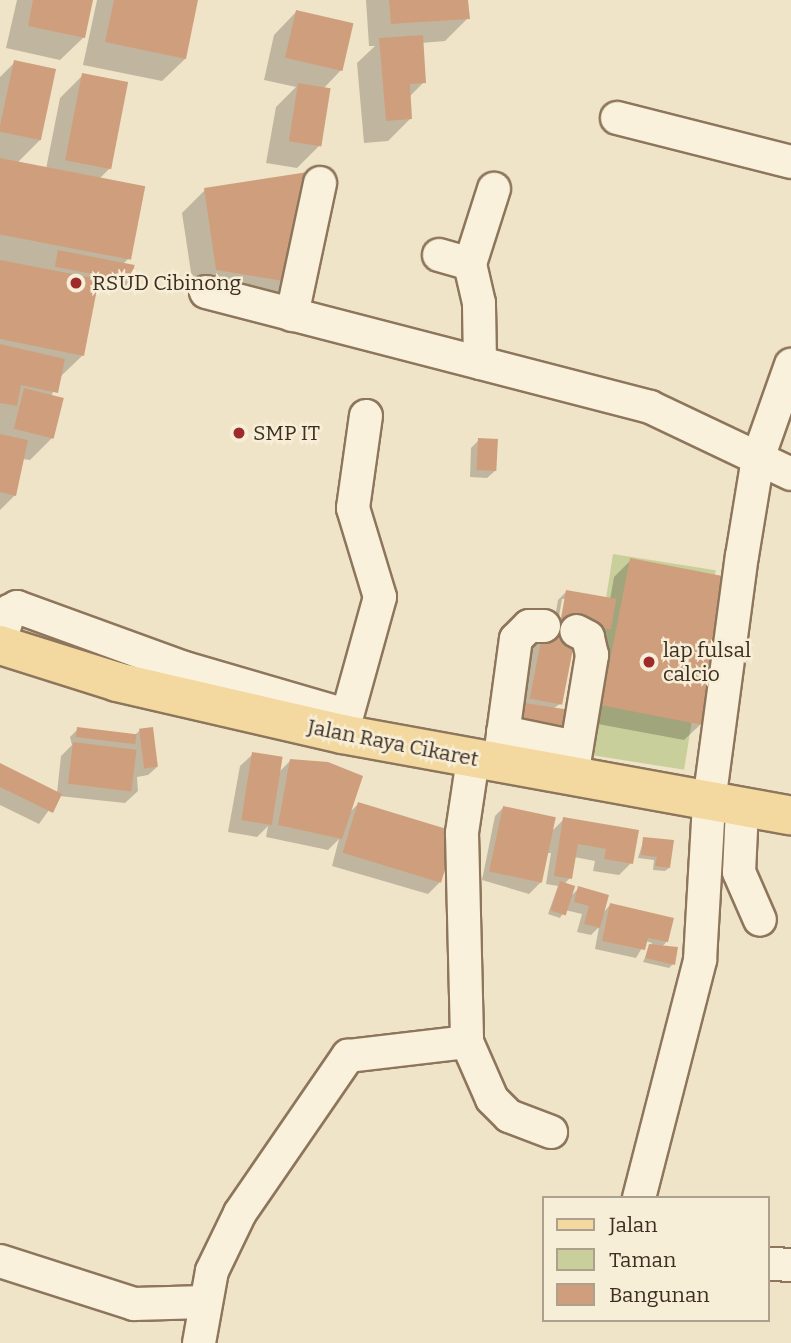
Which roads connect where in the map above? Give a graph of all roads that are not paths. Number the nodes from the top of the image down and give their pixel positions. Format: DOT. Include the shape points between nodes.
graph roads {
  1 [pos="617,118"];
  2 [pos="791,162"];
  3 [pos="320,183"];
  4 [pos="494,189"];
  5 [pos="439,255"];
  6 [pos="470,264"];
  7 [pos="206,292"];
  8 [pos="292,315"];
  9 [pos="480,363"];
  10 [pos="791,365"];
  11 [pos="366,416"];
  12 [pos="758,458"];
  13 [pos="791,474"];
  14 [pos="544,626"];
  15 [pos="576,631"];
  16 [pos="0,643"];
  17 [pos="344,725"];
  18 [pos="492,751"];
  19 [pos="574,762"];
  20 [pos="726,805"];
  21 [pos="791,816"];
  22 [pos="760,920"];
  23 [pos="467,1042"];
  24 [pos="551,1132"];
  25 [pos="640,1196"];
  26 [pos="0,1261"];
  27 [pos="770,1264"];
  28 [pos="791,1265"];
  29 [pos="205,1302"];
  30 [pos="199,1343"];
  1 -- 2 [label="street"];
  3 -- 8 [label="street"];
  4 -- 6 [label="street"];
  5 -- 6 [label="street"];
  6 -- 9 [label="street" via="479,303"];
  7 -- 8 [label="street"];
  8 -- 9 [label="street"];
  9 -- 12 [label="street" via="650,407"];
  10 -- 12 [label="street"];
  11 -- 17 [label="street" via="353,508 380,597"];
  12 -- 13 [label="street"];
  12 -- 20 [label="street"];
  14 -- 18 [label="street" via="529,626 516,639"];
  15 -- 19 [label="street" via="588,637 592,655"];
  16 -- 17 [label="main road, Jalan Raya Cikaret" via="179,682"];
  17 -- 18 [label="main road, Jalan Raya Cikaret"];
  18 -- 19 [label="main road, Jalan Raya Cikaret"];
  18 -- 23 [label="street" via="462,833"];
  19 -- 20 [label="main road, Jalan Raya Cikaret"];
  20 -- 21 [label="main road, Jalan Raya Cikaret"];
  20 -- 22 [label="street" via="737,859"];
  20 -- 25 [label="street" via="700,960"];
  23 -- 24 [label="street" via="492,1099 509,1116"];
  23 -- 29 [label="street" via="348,1055 240,1213 212,1271"];
  26 -- 29 [label="street" via="134,1304"];
  27 -- 28 [label="street"];
  29 -- 30 [label="street"];
}
